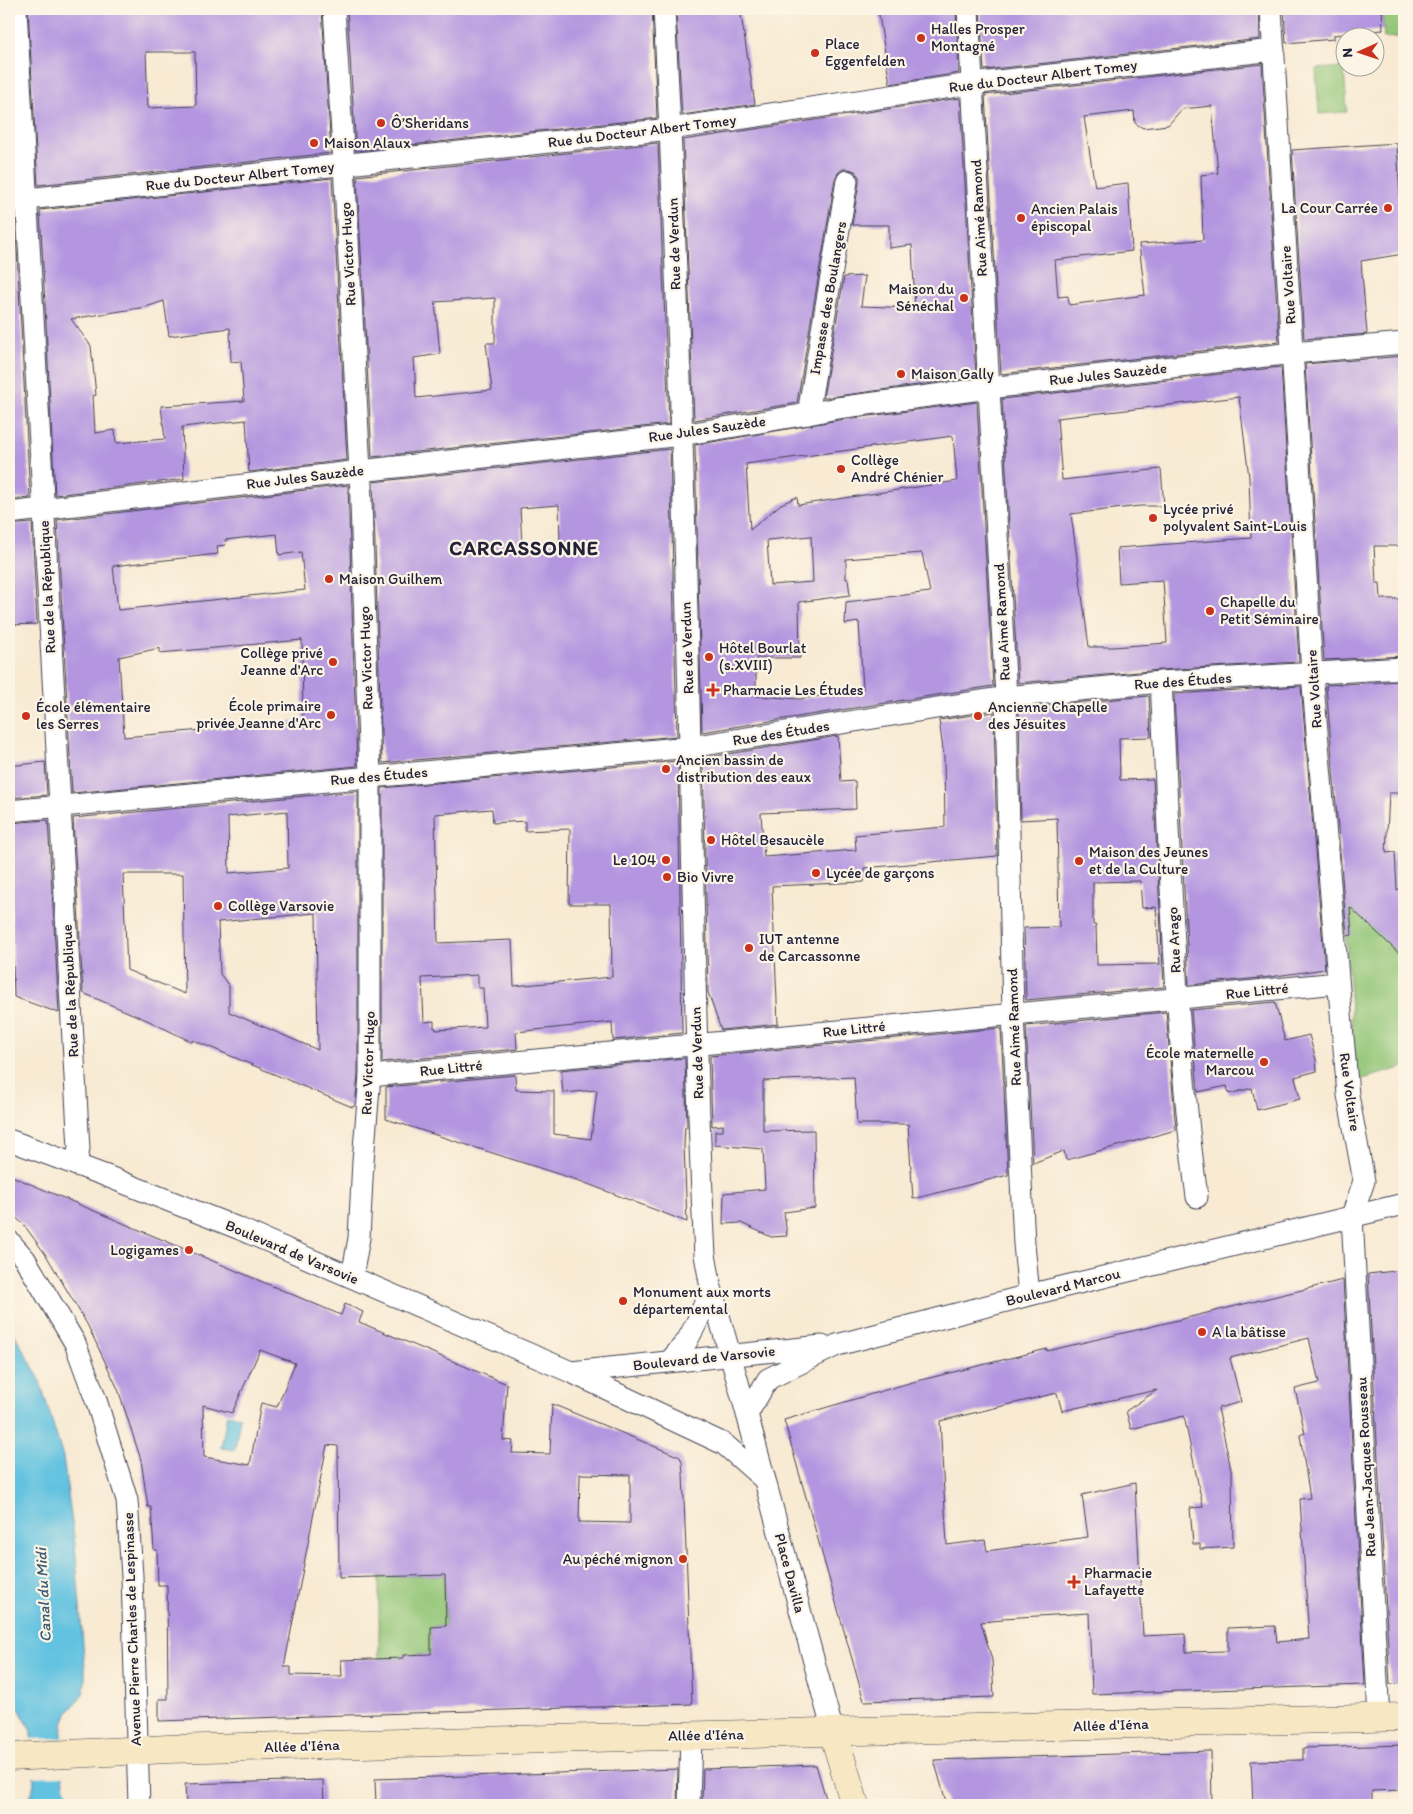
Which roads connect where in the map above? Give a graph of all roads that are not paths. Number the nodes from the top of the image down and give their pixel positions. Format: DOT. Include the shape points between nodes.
graph roads {
  1 [pos="16,9"];
  2 [pos="334,9"];
  3 [pos="664,9"];
  4 [pos="968,9"];
  5 [pos="1271,9"];
  6 [pos="1274,50"];
  7 [pos="971,84"];
  8 [pos="670,129"];
  9 [pos="344,164"];
  10 [pos="847,181"];
  11 [pos="17,200"];
  12 [pos="1404,343"];
  13 [pos="1293,353"];
  14 [pos="989,388"];
  15 [pos="808,414"];
  16 [pos="681,434"];
  17 [pos="360,471"];
  18 [pos="43,510"];
  19 [pos="9,513"];
  20 [pos="1404,668"];
  21 [pos="1312,673"];
  22 [pos="1161,682"];
  23 [pos="1006,697"];
  24 [pos="690,747"];
  25 [pos="370,777"];
  26 [pos="60,808"];
  27 [pos="9,811"];
  28 [pos="1338,983"];
  29 [pos="1177,998"];
  30 [pos="1013,1014"];
  31 [pos="696,1045"];
  32 [pos="370,1076"];
  33 [pos="9,1140"];
  34 [pos="76,1165"];
  35 [pos="1197,1197"];
  36 [pos="1404,1204"];
  37 [pos="1352,1216"];
  38 [pos="9,1241"];
  39 [pos="352,1277"];
  40 [pos="711,1288"];
  41 [pos="1029,1295"];
  42 [pos="837,1345"];
  43 [pos="729,1355"];
  44 [pos="670,1362"];
  45 [pos="571,1372"];
  46 [pos="747,1414"];
  47 [pos="765,1480"];
  48 [pos="1392,1717"];
  49 [pos="833,1732"];
  50 [pos="691,1735"];
  51 [pos="136,1750"];
  52 [pos="9,1757"];
  53 [pos="138,1805"];
  54 [pos="689,1805"];
  55 [pos="856,1805"];
  1 -- 11 [label="street, Rue de la République"];
  2 -- 9 [label="street, Rue Victor Hugo"];
  3 -- 8 [label="street, Rue de Verdun"];
  4 -- 7 [label="street, Rue Aimé Ramond"];
  5 -- 6 [label="street, Rue Voltaire"];
  6 -- 7 [label="street, Rue du Docteur Albert Tomey"];
  6 -- 13 [label="street, Rue Voltaire"];
  7 -- 8 [label="street, Rue du Docteur Albert Tomey"];
  7 -- 14 [label="street, Rue Aimé Ramond"];
  8 -- 9 [label="street, Rue du Docteur Albert Tomey"];
  8 -- 16 [label="street, Rue de Verdun"];
  9 -- 11 [label="street, Rue du Docteur Albert Tomey"];
  9 -- 17 [label="street, Rue Victor Hugo"];
  10 -- 15 [label="street, Impasse des Boulangers"];
  11 -- 18 [label="street, Rue de la République"];
  12 -- 13 [label="street, Rue Jules Sauzède"];
  13 -- 14 [label="street, Rue Jules Sauzède"];
  13 -- 21 [label="street, Rue Voltaire"];
  14 -- 15 [label="street, Rue Jules Sauzède"];
  14 -- 23 [label="street, Rue Aimé Ramond"];
  15 -- 16 [label="street, Rue Jules Sauzède"];
  16 -- 17 [label="street, Rue Jules Sauzède"];
  16 -- 24 [label="street, Rue de Verdun"];
  17 -- 18 [label="street, Rue Jules Sauzède"];
  17 -- 25 [label="street, Rue Victor Hugo"];
  18 -- 19 [label="street, Rue Jules Sauzède"];
  18 -- 26 [label="street, Rue de la République"];
  20 -- 21 [label="street, Rue des Études"];
  21 -- 22 [label="street, Rue des Études"];
  21 -- 28 [label="street, Rue Voltaire"];
  22 -- 23 [label="street, Rue des Études"];
  22 -- 29 [label="street, Rue Arago"];
  23 -- 24 [label="street, Rue des Études"];
  23 -- 30 [label="street, Rue Aimé Ramond"];
  24 -- 25 [label="street, Rue des Études"];
  24 -- 31 [label="street, Rue de Verdun"];
  25 -- 26 [label="street, Rue des Études"];
  25 -- 32 [label="street, Rue Victor Hugo"];
  26 -- 27 [label="street, Rue des Études"];
  26 -- 34 [label="street, Rue de la République" via="79,1140"];
  28 -- 29 [label="street, Rue Littré"];
  28 -- 37 [label="street, Rue Voltaire" via="1348,1094 1364,1181"];
  29 -- 30 [label="street, Rue Littré"];
  29 -- 35 [label="street, Rue Arago" via="1188,1134"];
  30 -- 31 [label="street, Rue Littré"];
  30 -- 41 [label="street, Rue Aimé Ramond"];
  31 -- 32 [label="street, Rue Littré"];
  31 -- 40 [label="street, Rue de Verdun" via="705,1255"];
  32 -- 39 [label="street, Rue Victor Hugo" via="359,1238"];
  33 -- 34 [label="street, Boulevard de Varsovie"];
  34 -- 39 [label="street, Boulevard de Varsovie"];
  36 -- 37 [label="street, Boulevard Marcou"];
  37 -- 41 [label="street, Boulevard Marcou"];
  37 -- 48 [label="street, Rue Jean-Jacques Rousseau"];
  38 -- 51 [label="street, Avenue Pierre Charles de Lespinasse" via="25,1259 75,1343 127,1500"];
  39 -- 45 [label="street, Boulevard de Varsovie"];
  40 -- 43 [label="street, Rue de Verdun"];
  40 -- 44 [label="street" via="687,1341"];
  41 -- 42 [label="street, Boulevard Marcou"];
  42 -- 43 [label="street, Boulevard de Varsovie"];
  42 -- 46 [label="street, Boulevard Marcou" via="768,1378"];
  43 -- 44 [label="street, Boulevard de Varsovie"];
  43 -- 46 [label="street, Rue de Verdun"];
  44 -- 45 [label="street, Boulevard de Varsovie"];
  45 -- 47 [label="street, Boulevard de Varsovie" via="724,1444"];
  46 -- 47 [label="street, Place Davilla"];
  47 -- 49 [label="street, Place Davilla"];
  48 -- 49 [label="main road, Allée d'Iéna"];
  49 -- 50 [label="main road, Allée d'Iéna"];
  49 -- 55 [label="main road"];
  50 -- 51 [label="main road, Allée d'Iéna"];
  50 -- 54 [label="street"];
  51 -- 52 [label="main road, Allée d'Iéna"];
  51 -- 53 [label="street, Avenue Pierre Charles de Lespinasse"];
}
